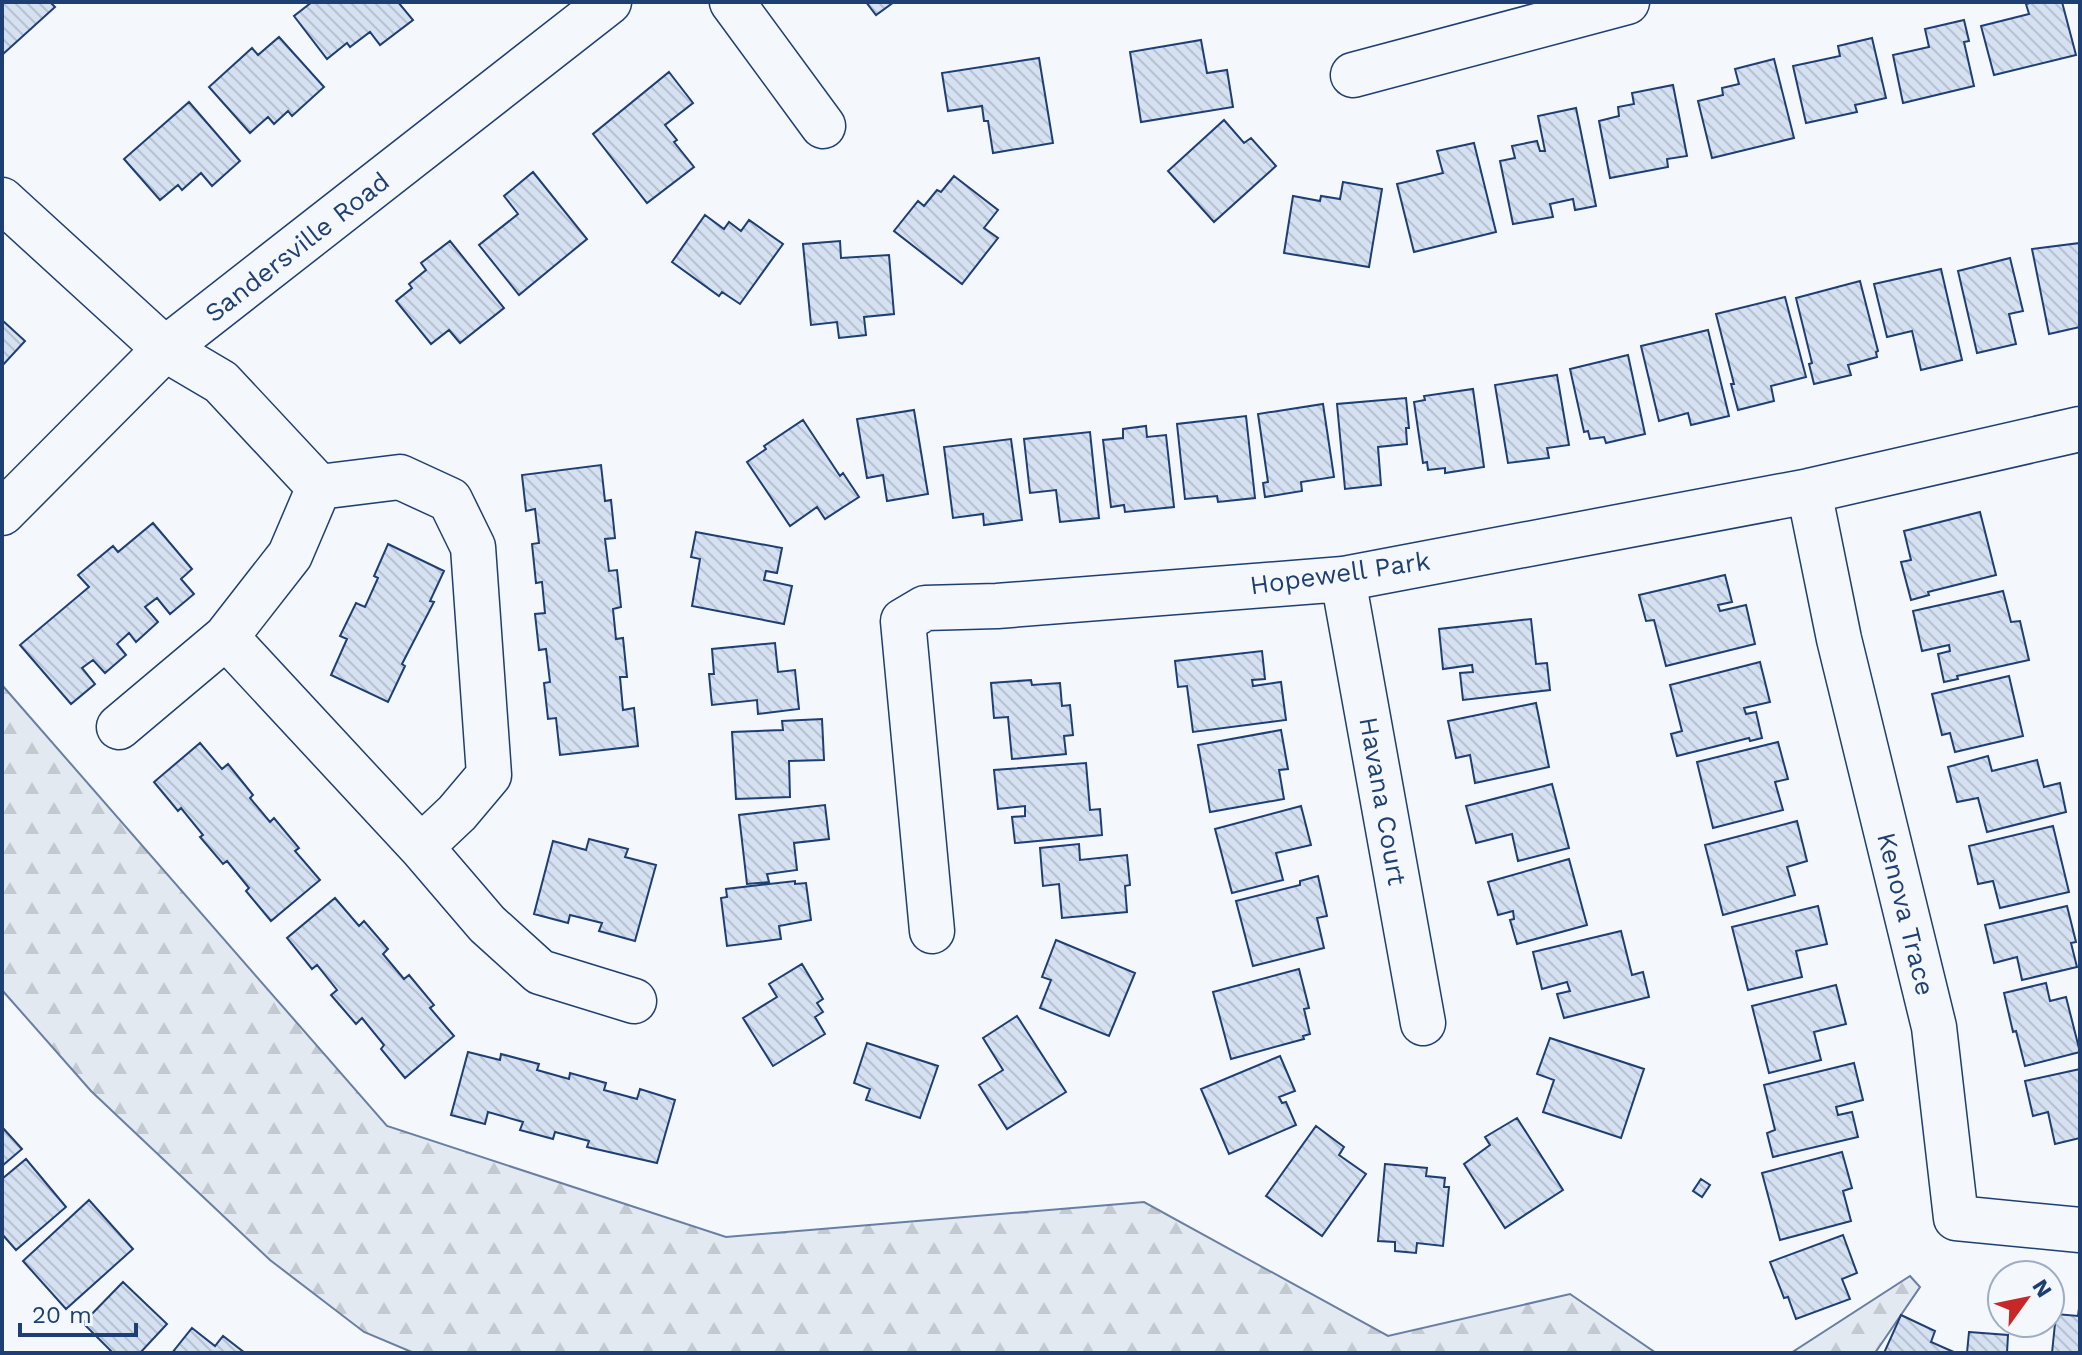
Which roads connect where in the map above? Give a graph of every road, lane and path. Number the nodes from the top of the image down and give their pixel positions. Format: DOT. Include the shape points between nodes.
graph roads {
  1 [pos="609,2"];
  2 [pos="732,2"];
  3 [pos="1627,2"];
  4 [pos="1353,75"];
  5 [pos="823,126"];
  6 [pos="2,200"];
  7 [pos="165,349"];
  8 [pos="2080,429"];
  9 [pos="319,487"];
  10 [pos="1809,491"];
  11 [pos="2,513"];
  12 [pos="1343,579"];
  13 [pos="226,637"];
  14 [pos="119,727"];
  15 [pos="421,847"];
  16 [pos="932,931"];
  17 [pos="634,1001"];
  18 [pos="1423,1023"];
  19 [pos="2080,1230"];
  1 -- 7 [label="street, Sandersville Road"];
  2 -- 5 [label="street"];
  3 -- 4 [label="street"];
  6 -- 7 [label="street"];
  7 -- 9 [label="street" via="221,382"];
  7 -- 11 [label="street, Sandersville Road"];
  8 -- 10 [label="street, Hopewell Park"];
  9 -- 13 [label="street" via="290,555"];
  9 -- 15 [label="street" via="400,477 450,500 473,547 489,775"];
  10 -- 12 [label="street, Hopewell Park"];
  10 -- 19 [label="street, Kenova Trace" via="1839,639 1934,1027 1956,1218"];
  12 -- 16 [label="street, Hopewell Park" via="925,608 903,621"];
  12 -- 18 [label="street, Havana Court"];
  13 -- 14 [label="street"];
  13 -- 15 [label="street"];
  15 -- 17 [label="street" via="487,924 540,972"];
}
